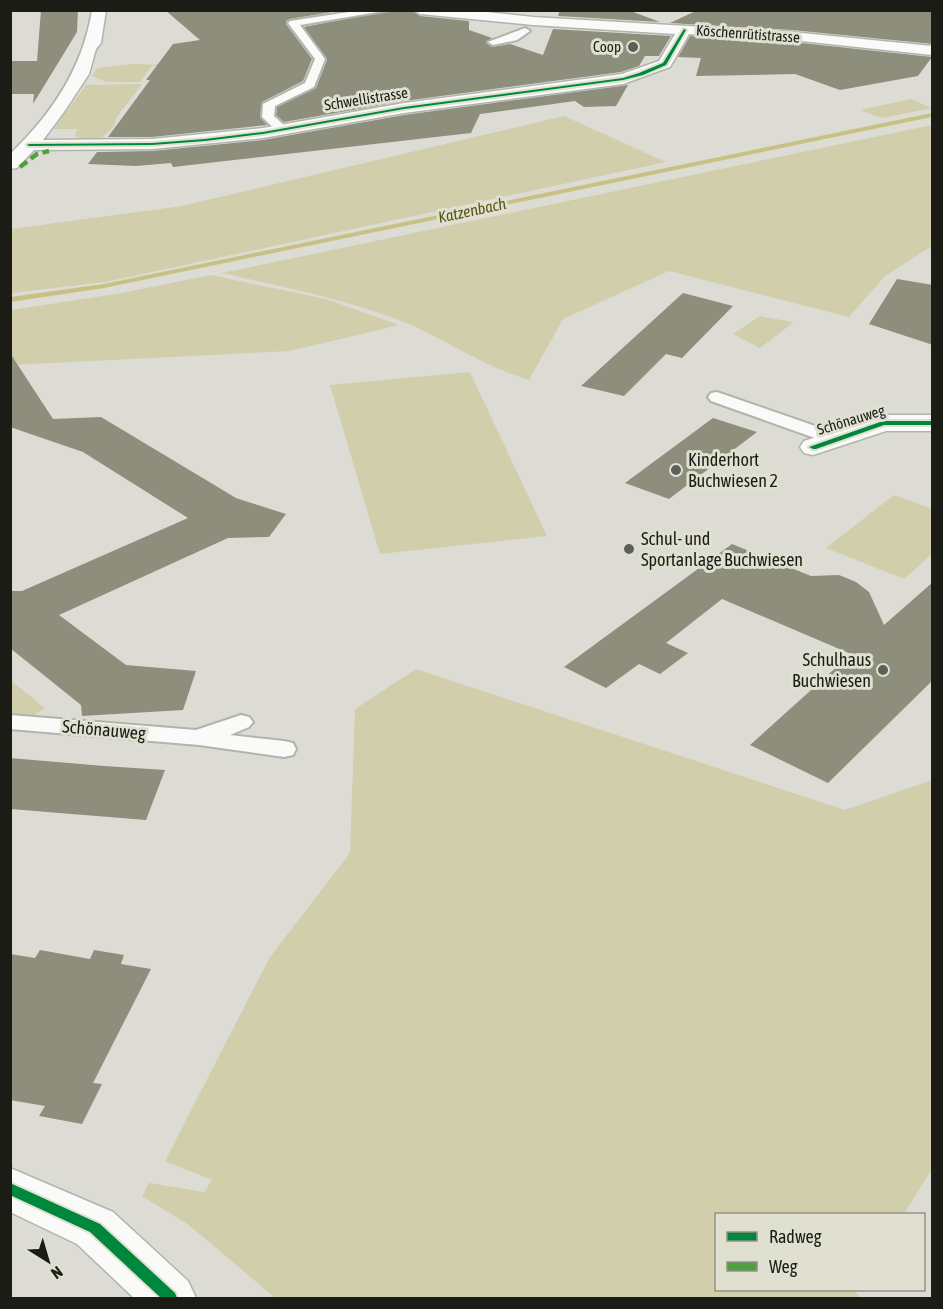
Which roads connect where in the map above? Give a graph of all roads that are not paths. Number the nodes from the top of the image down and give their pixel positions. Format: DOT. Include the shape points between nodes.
graph roads {
  1 [pos="99,10"];
  2 [pos="386,10"];
  3 [pos="420,10"];
  4 [pos="656,14"];
  5 [pos="630,27"];
  6 [pos="530,30"];
  7 [pos="684,30"];
  8 [pos="493,42"];
  9 [pos="933,51"];
  10 [pos="282,129"];
  11 [pos="29,145"];
  12 [pos="11,164"];
  13 [pos="717,397"];
  14 [pos="933,423"];
  15 [pos="824,443"];
  16 [pos="10,722"];
  17 [pos="241,722"];
  18 [pos="198,738"];
  19 [pos="284,749"];
  20 [pos="10,1189"];
  21 [pos="170,1299"];
  1 -- 11 [label="street" via="94,43 89,47 78,83"];
  2 -- 10 [label="lane" via="293,23 320,60 310,85 269,104 268,117"];
  3 -- 6 [label="street, Köschenrütistrasse"];
  4 -- 5 [label="street"];
  5 -- 6 [label="street, Köschenrütistrasse"];
  5 -- 7 [label="street, Köschenrütistrasse"];
  6 -- 8 [label="lane"];
  7 -- 9 [label="street, Köschenrütistrasse" via="792,36"];
  7 -- 10 [label="street, Schwellistrasse" via="665,64 624,79 404,108"];
  10 -- 11 [label="street, Schwellistrasse" via="162,143"];
  11 -- 12 [label="street"];
  13 -- 15 [label="lane"];
  14 -- 15 [label="street, Schönauweg" via="883,423"];
  16 -- 18 [label="lane, Schönauweg"];
  17 -- 18 [label="lane, Schönauweg"];
  18 -- 19 [label="lane, Schönauweg"];
  20 -- 21 [label="street" via="95,1228"];
}
